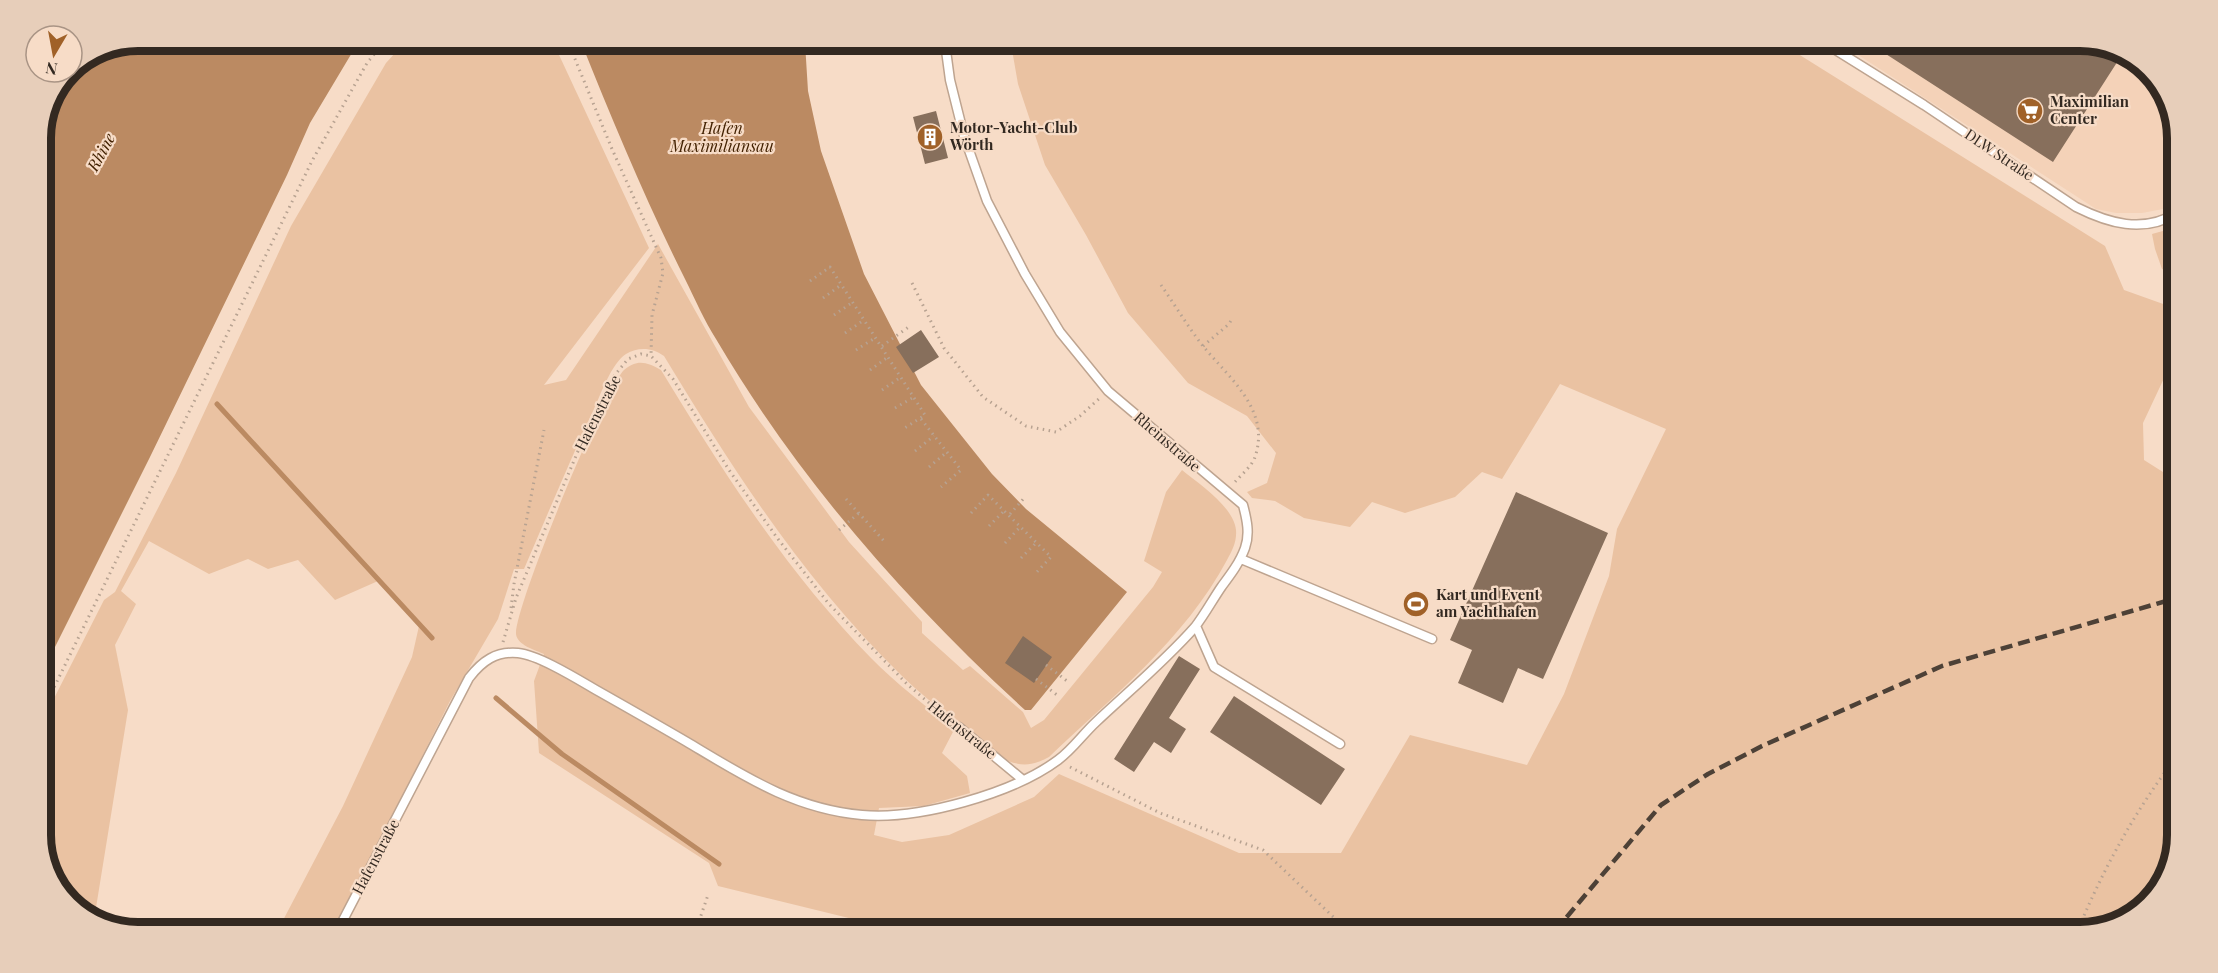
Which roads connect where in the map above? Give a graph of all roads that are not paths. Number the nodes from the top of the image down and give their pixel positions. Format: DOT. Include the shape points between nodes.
graph roads {
  1 [pos="946,51"];
  2 [pos="1837,51"];
  3 [pos="2167,217"];
  4 [pos="1240,560"];
  5 [pos="1196,626"];
  6 [pos="1432,639"];
  7 [pos="502,653"];
  8 [pos="959,728"];
  9 [pos="1340,744"];
  10 [pos="1023,780"];
  11 [pos="342,922"];
  1 -- 4 [label="lane, Rheinstraße" via="964,136 987,201 1025,274 1060,332 1108,391 1243,505 1248,533"];
  2 -- 3 [label="lane, DLW Straße" via="2076,207 2120,224 2141,224"];
  4 -- 5 [label="lane, Rheinstraße"];
  4 -- 6 [label="lane"];
  5 -- 9 [label="lane" via="1214,667"];
  5 -- 10 [label="lane, Rheinstraße" via="1058,760"];
  7 -- 10 [label="lane, Rheinstraße" via="536,658 756,784 825,808 863,815 924,811 986,795"];
  7 -- 11 [label="lane, Hafenstraße" via="488,658 469,678"];
  8 -- 10 [label="lane, Hafenstraße"];
}
